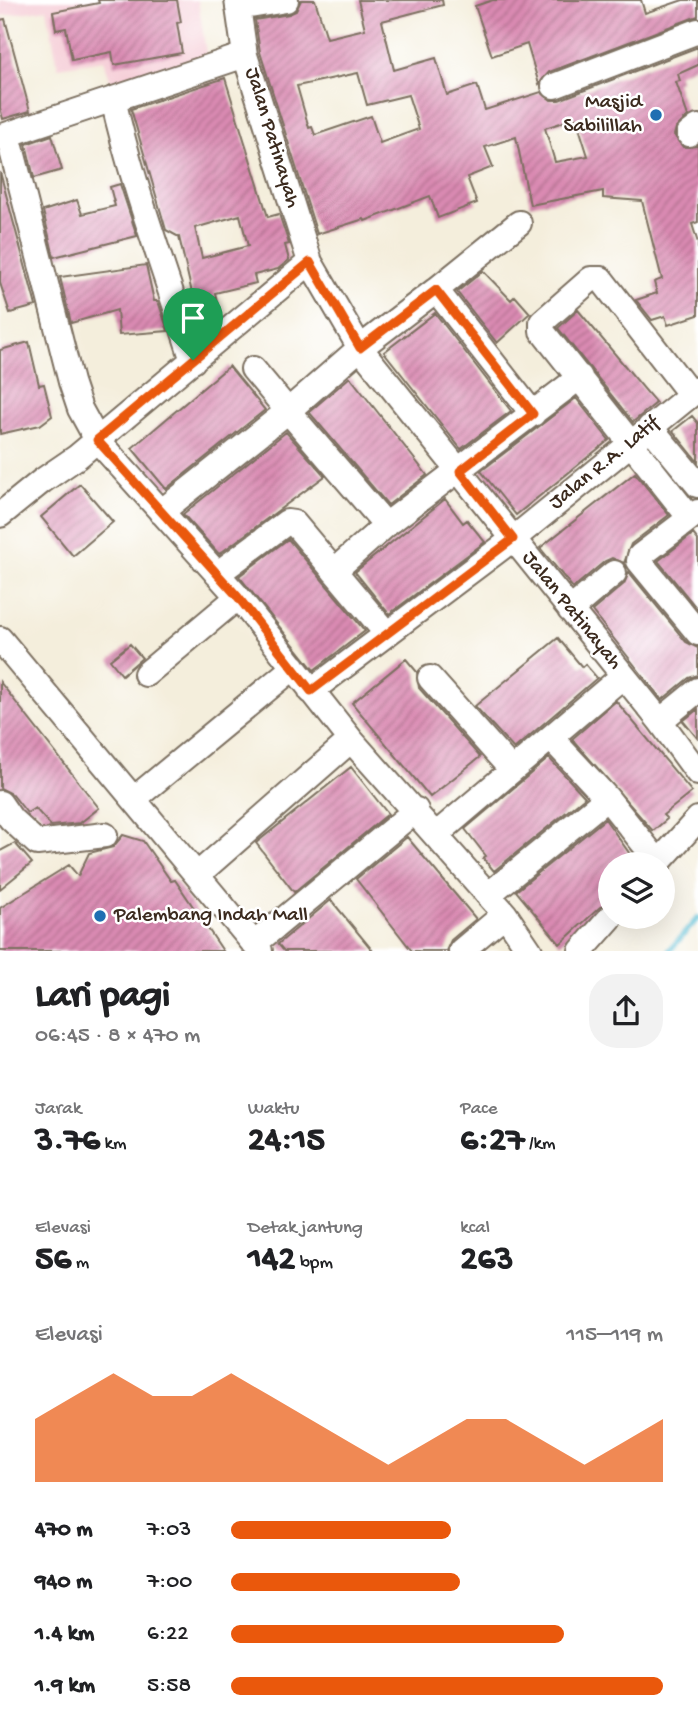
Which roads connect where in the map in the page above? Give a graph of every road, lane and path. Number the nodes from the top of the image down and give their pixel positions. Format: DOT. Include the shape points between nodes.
graph roads {
  1 [pos="286,0"];
  2 [pos="238,4"];
  3 [pos="698,31"];
  4 [pos="245,55"];
  5 [pos="554,86"];
  6 [pos="113,99"];
  7 [pos="4,136"];
  8 [pos="519,223"];
  9 [pos="310,262"];
  10 [pos="436,290"];
  11 [pos="360,348"];
  12 [pos="193,360"];
  13 [pos="253,369"];
  14 [pos="580,377"];
  15 [pos="694,392"];
  16 [pos="288,411"];
  17 [pos="533,414"];
  18 [pos="650,427"];
  19 [pos="97,440"];
  20 [pos="629,443"];
  21 [pos="460,471"];
  22 [pos="698,485"];
  23 [pos="161,512"];
  24 [pos="0,515"];
  25 [pos="694,515"];
  26 [pos="386,525"];
  27 [pos="513,539"];
  28 [pos="334,571"];
  29 [pos="614,573"];
  30 [pos="216,574"];
  31 [pos="238,597"];
  32 [pos="570,610"];
  33 [pos="698,633"];
  34 [pos="387,634"];
  35 [pos="0,639"];
  36 [pos="294,667"];
  37 [pos="146,674"];
  38 [pos="623,676"];
  39 [pos="430,678"];
  40 [pos="698,690"];
  41 [pos="311,691"];
  42 [pos="660,721"];
  43 [pos="551,738"];
  44 [pos="351,740"];
  45 [pos="510,769"];
  46 [pos="698,773"];
  47 [pos="607,798"];
  48 [pos="134,799"];
  49 [pos="416,810"];
  50 [pos="5,811"];
  51 [pos="698,819"];
  52 [pos="437,834"];
  53 [pos="105,835"];
  54 [pos="649,852"];
  55 [pos="669,852"];
  56 [pos="197,875"];
  57 [pos="488,895"];
  58 [pos="505,914"];
  59 [pos="600,929"];
  60 [pos="257,947"];
  61 [pos="461,951"];
  62 [pos="530,951"];
  63 [pos="581,951"];
  1 -- 2 [label="street"];
  2 -- 4 [label="street, Jalan Patinayah"];
  3 -- 5 [label="street"];
  4 -- 6 [label="street"];
  4 -- 9 [label="street, Jalan Patinayah"];
  6 -- 7 [label="street"];
  6 -- 12 [label="street" via="127,164"];
  7 -- 19 [label="street" via="71,382"];
  8 -- 10 [label="street"];
  9 -- 11 [label="street, Jalan Patinayah"];
  9 -- 12 [label="street"];
  10 -- 11 [label="street"];
  10 -- 17 [label="street"];
  11 -- 16 [label="street"];
  11 -- 21 [label="street, Jalan Patinayah"];
  12 -- 19 [label="street"];
  13 -- 16 [label="street"];
  14 -- 15 [label="street" via="541,325 597,278"];
  14 -- 17 [label="street"];
  14 -- 20 [label="street"];
  15 -- 18 [label="street, Jalan R.A. Latif"];
  16 -- 23 [label="street"];
  16 -- 26 [label="street"];
  17 -- 21 [label="street"];
  18 -- 20 [label="street, Jalan R.A. Latif"];
  18 -- 22 [label="street"];
  19 -- 23 [label="street"];
  19 -- 24 [label="street"];
  20 -- 25 [label="street"];
  20 -- 27 [label="street, Jalan R.A. Latif"];
  21 -- 26 [label="street"];
  21 -- 27 [label="street, Jalan Patinayah"];
  23 -- 30 [label="street"];
  25 -- 33 [label="street" via="639,561"];
  26 -- 28 [label="street"];
  27 -- 32 [label="street, Jalan Patinayah"];
  27 -- 34 [label="street, Jalan R.A. Latif"];
  28 -- 30 [label="street" via="290,522"];
  28 -- 34 [label="street"];
  29 -- 32 [label="street"];
  30 -- 31 [label="street"];
  31 -- 36 [label="street"];
  31 -- 37 [label="street"];
  32 -- 38 [label="street, Jalan Patinayah"];
  34 -- 41 [label="street, Jalan R.A. Latif"];
  35 -- 48 [label="street"];
  36 -- 41 [label="street"];
  36 -- 48 [label="street"];
  38 -- 42 [label="street, Jalan Patinayah"];
  38 -- 43 [label="street"];
  39 -- 45 [label="street"];
  40 -- 42 [label="street"];
  41 -- 44 [label="street"];
  42 -- 46 [label="street, Jalan Patinayah"];
  43 -- 45 [label="street"];
  43 -- 47 [label="street"];
  44 -- 49 [label="street"];
  44 -- 56 [label="street"];
  45 -- 52 [label="street"];
  47 -- 54 [label="street"];
  47 -- 57 [label="street"];
  48 -- 56 [label="street"];
  49 -- 52 [label="street"];
  49 -- 60 [label="street"];
  50 -- 53 [label="street" via="37,843"];
  51 -- 55 [label="street"];
  52 -- 57 [label="street"];
  56 -- 60 [label="street"];
  57 -- 58 [label="street"];
  58 -- 61 [label="street"];
  58 -- 62 [label="street"];
  59 -- 63 [label="street"];
}
